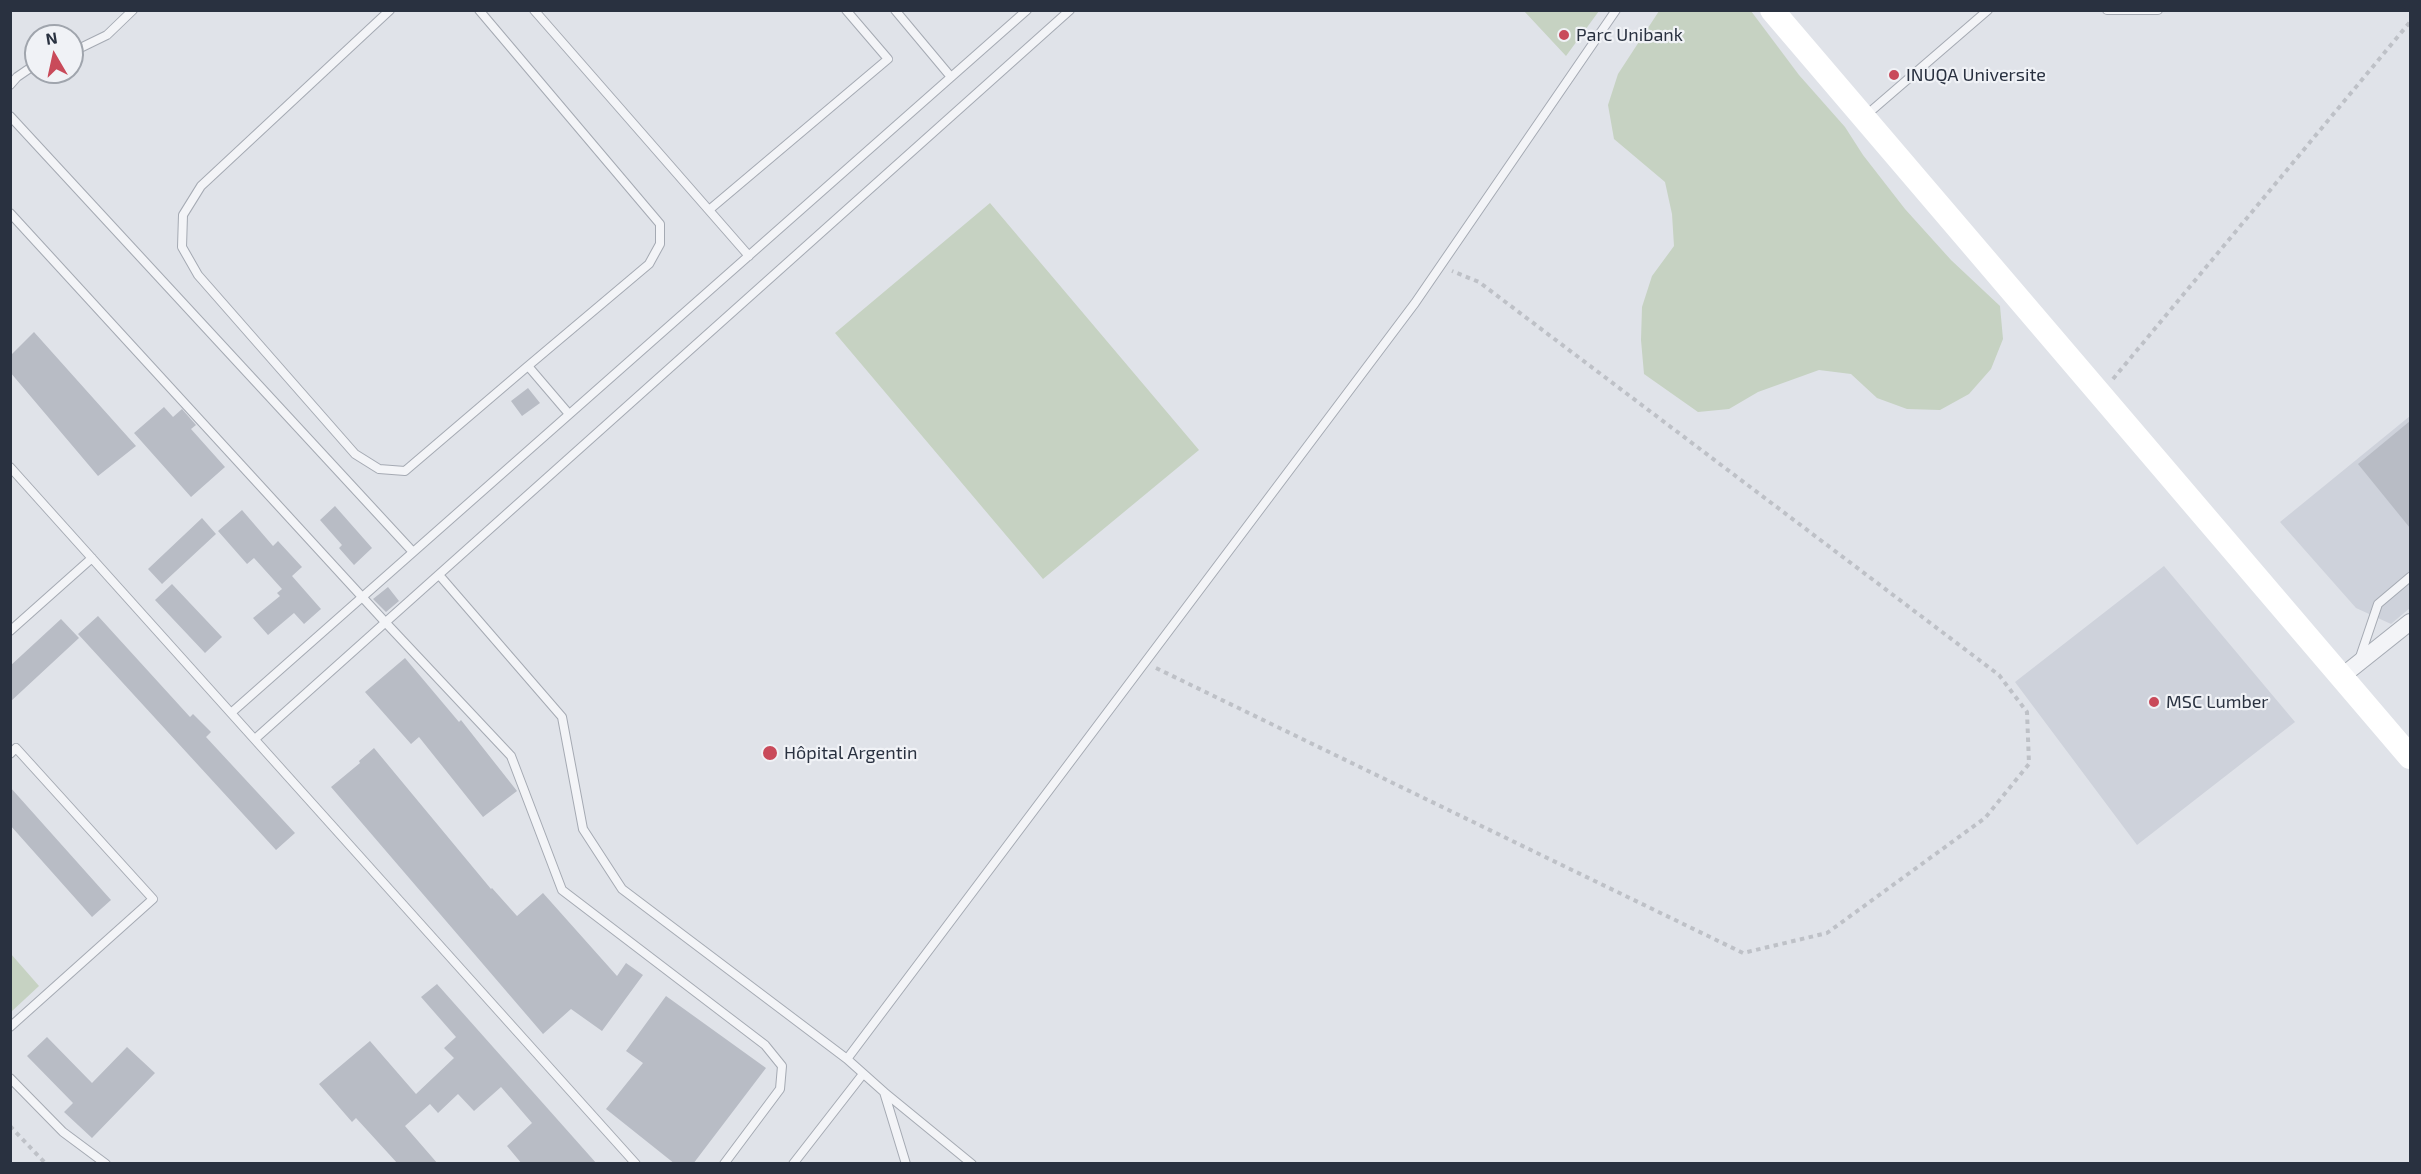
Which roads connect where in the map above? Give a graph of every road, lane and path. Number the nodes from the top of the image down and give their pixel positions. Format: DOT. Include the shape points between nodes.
graph roads {
  1 [pos="134,10"];
  2 [pos="390,10"];
  3 [pos="479,10"];
  4 [pos="534,10"];
  5 [pos="846,10"];
  6 [pos="895,10"];
  7 [pos="1027,10"];
  8 [pos="1070,10"];
  9 [pos="1616,10"];
  10 [pos="1772,10"];
  11 [pos="1988,10"];
  12 [pos="2108,10"];
  13 [pos="2158,10"];
  14 [pos="2410,22"];
  15 [pos="84,46"];
  16 [pos="24,73"];
  17 [pos="951,77"];
  18 [pos="10,85"];
  19 [pos="10,116"];
  20 [pos="1864,117"];
  21 [pos="709,210"];
  22 [pos="10,213"];
  23 [pos="749,255"];
  24 [pos="1440,267"];
  25 [pos="528,366"];
  26 [pos="2100,394"];
  27 [pos="569,414"];
  28 [pos="10,467"];
  29 [pos="413,552"];
  30 [pos="92,558"];
  31 [pos="440,576"];
  32 [pos="2410,577"];
  33 [pos="363,596"];
  34 [pos="2410,622"];
  35 [pos="386,623"];
  36 [pos="10,630"];
  37 [pos="1145,662"];
  38 [pos="2350,670"];
  39 [pos="231,712"];
  40 [pos="255,739"];
  41 [pos="10,754"];
  42 [pos="2410,758"];
  43 [pos="10,1028"];
  44 [pos="847,1059"];
  45 [pos="863,1074"];
  46 [pos="10,1078"];
  47 [pos="884,1092"];
  48 [pos="10,1126"];
  49 [pos="46,1164"];
  50 [pos="106,1164"];
  51 [pos="636,1164"];
  52 [pos="724,1164"];
  53 [pos="793,1164"];
  54 [pos="906,1164"];
  55 [pos="972,1164"];
  1 -- 15 [label="lane" via="107,35"];
  2 -- 25 [label="lane" via="201,186 183,215 182,247 198,275 355,454 379,469 405,471"];
  3 -- 25 [label="lane" via="660,224 660,244 649,264"];
  4 -- 21 [label="lane"];
  5 -- 21 [label="lane" via="888,59"];
  6 -- 17 [label="lane"];
  7 -- 17 [label="lane"];
  8 -- 31 [label="lane"];
  9 -- 24 [label="lane"];
  10 -- 20 [label="main road"];
  11 -- 20 [label="lane"];
  12 -- 13 [label="lane"];
  14 -- 26 [label="path"];
  16 -- 18 [label="lane"];
  17 -- 23 [label="lane"];
  19 -- 29 [label="lane"];
  20 -- 26 [label="main road"];
  21 -- 23 [label="lane"];
  22 -- 33 [label="lane"];
  23 -- 27 [label="lane"];
  24 -- 37 [label="lane"];
  24 -- 37 [label="path" via="1479,282 1998,675 2027,712 2029,764 1984,818 1827,933 1743,953"];
  25 -- 27 [label="lane"];
  26 -- 38 [label="main road"];
  27 -- 29 [label="lane"];
  28 -- 30 [label="lane"];
  29 -- 33 [label="lane"];
  30 -- 36 [label="lane"];
  30 -- 39 [label="lane"];
  31 -- 35 [label="lane"];
  31 -- 44 [label="lane" via="562,717 583,829 622,889"];
  32 -- 38 [label="lane" via="2378,604"];
  33 -- 35 [label="lane"];
  33 -- 39 [label="lane"];
  34 -- 38 [label="street"];
  35 -- 40 [label="lane"];
  35 -- 52 [label="lane" via="511,756 562,890 765,1045 782,1066 780,1089"];
  37 -- 44 [label="lane"];
  38 -- 42 [label="main road"];
  39 -- 40 [label="lane"];
  40 -- 51 [label="lane"];
  41 -- 43 [label="lane" via="16,748 153,899"];
  44 -- 45 [label="lane"];
  45 -- 47 [label="lane"];
  45 -- 53 [label="lane"];
  46 -- 50 [label="lane" via="63,1132"];
  47 -- 54 [label="lane"];
  47 -- 55 [label="lane"];
  48 -- 49 [label="path"];
}
